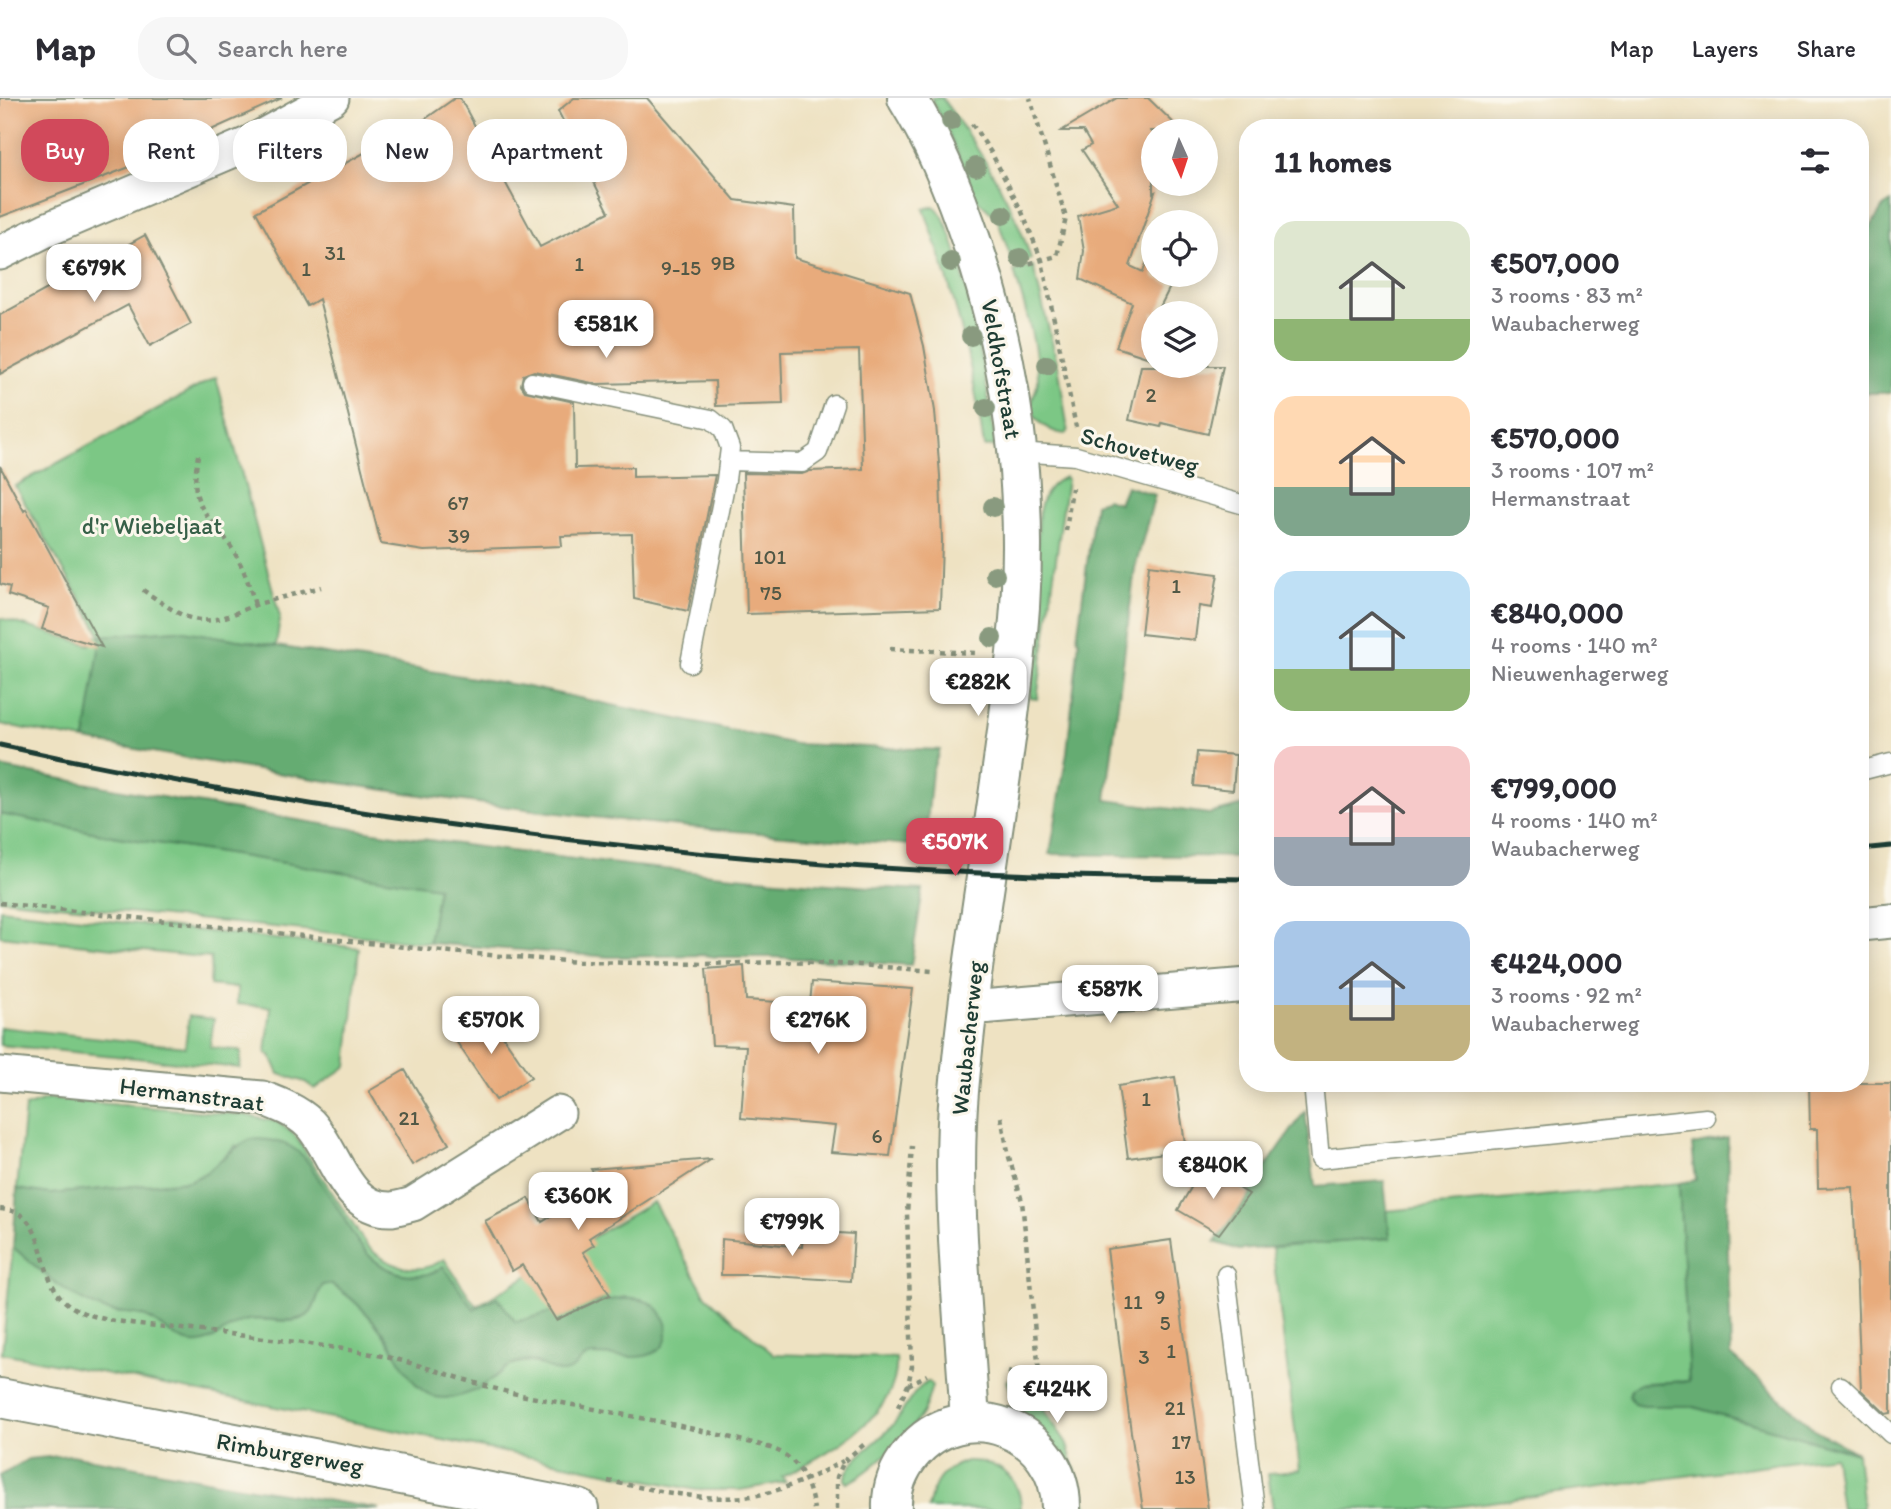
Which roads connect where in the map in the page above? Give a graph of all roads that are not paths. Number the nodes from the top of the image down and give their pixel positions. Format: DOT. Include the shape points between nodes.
graph roads {
  1 [pos="332,98"];
  2 [pos="907,98"];
  3 [pos="0,253"];
  4 [pos="532,383"];
  5 [pos="834,404"];
  6 [pos="1017,452"];
  7 [pos="728,461"];
  8 [pos="1239,503"];
  9 [pos="1015,656"];
  10 [pos="690,663"];
  11 [pos="1891,763"];
  12 [pos="1869,769"];
  13 [pos="1891,921"];
  14 [pos="1869,923"];
  15 [pos="1239,985"];
  16 [pos="970,992"];
  17 [pos="1,1083"];
  18 [pos="1314,1092"];
  19 [pos="558,1114"];
  20 [pos="1706,1118"];
  21 [pos="1226,1275"];
  22 [pos="1841,1387"];
  23 [pos="0,1398"];
  24 [pos="971,1422"];
  25 [pos="1891,1434"];
  26 [pos="579,1509"];
  27 [pos="892,1509"];
  28 [pos="1061,1509"];
  29 [pos="1255,1509"];
  1 -- 3 [label="street" via="248,144"];
  2 -- 6 [label="street, Veldhofstraat" via="954,190 984,276 1006,369"];
  4 -- 7 [label="lane" via="711,419 723,429 730,448"];
  5 -- 7 [label="lane" via="818,452 802,463"];
  6 -- 8 [label="lane, Schovetweg" via="1076,456"];
  6 -- 9 [label="street, Veldhofstraat" via="1022,554"];
  7 -- 10 [label="lane"];
  9 -- 16 [label="street, Waubacherweg"];
  11 -- 12 [label="lane"];
  13 -- 14 [label="street"];
  15 -- 16 [label="street"];
  16 -- 24 [label="street, Waubacherweg" via="957,1141"];
  17 -- 19 [label="street, Hermanstraat" via="262,1098 309,1124 363,1203 391,1209 413,1204"];
  18 -- 20 [label="lane" via="1320,1159"];
  21 -- 29 [label="lane"];
  22 -- 25 [label="lane"];
  23 -- 26 [label="street, Rimburgerweg"];
  24 -- 27 [label="street" via="932,1434 916,1447 895,1481"];
  24 -- 28 [label="street" via="996,1424 1020,1434 1040,1450 1054,1471"];
}
